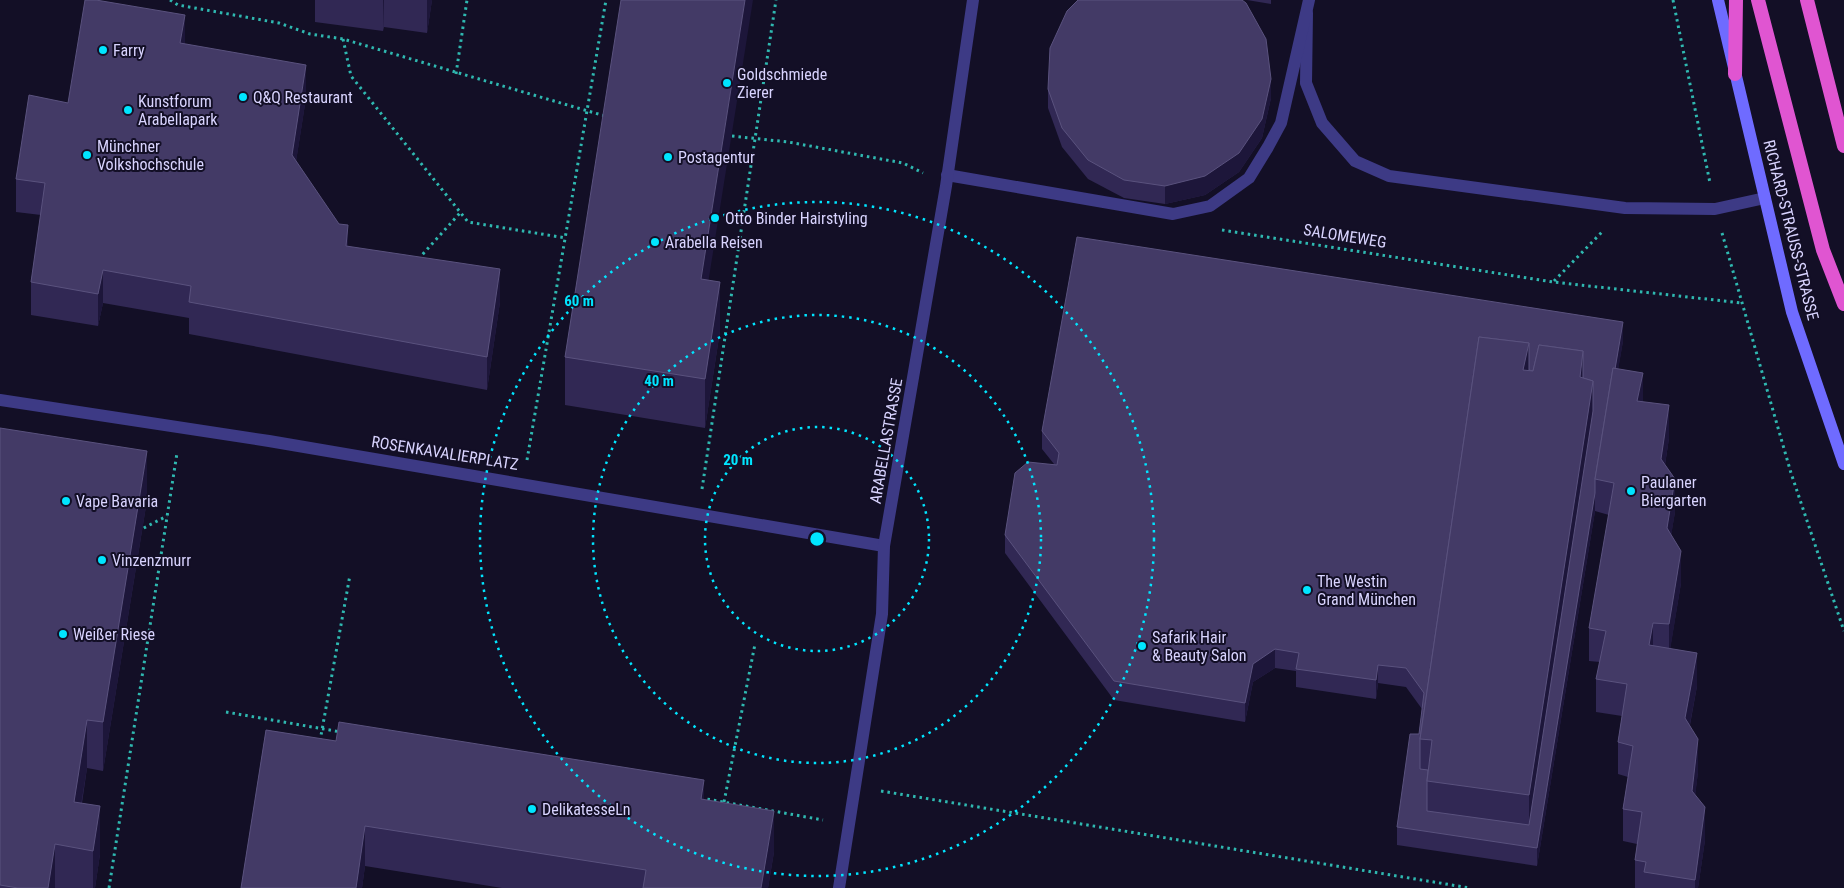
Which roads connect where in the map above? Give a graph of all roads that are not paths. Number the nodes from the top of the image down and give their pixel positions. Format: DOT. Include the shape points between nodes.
graph roads {
  1 [pos="973,0"];
  2 [pos="1310,0"];
  3 [pos="1718,0"];
  4 [pos="1736,0"];
  5 [pos="1758,0"];
  6 [pos="1807,0"];
  7 [pos="1307,13"];
  8 [pos="1735,74"];
  9 [pos="1844,146"];
  10 [pos="947,180"];
  11 [pos="1765,198"];
  12 [pos="1844,304"];
  13 [pos="0,400"];
  14 [pos="1844,464"];
  15 [pos="884,546"];
  16 [pos="839,888"];
  1 -- 10 [label="street, ARABELLASTRASSE"];
  2 -- 7 [label="street"];
  3 -- 8 [label="main road, RICHARD-STRAUSS-STRASSE"];
  4 -- 8 [label="highway"];
  5 -- 12 [label="highway, RICHARD-STRAUSS-STRASSE" via="1823,250"];
  6 -- 9 [label="highway"];
  7 -- 10 [label="street" via="1276,132 1249,178 1210,206 1173,214"];
  7 -- 11 [label="street" via="1306,83 1322,123 1355,161 1389,176 1625,208 1715,209"];
  8 -- 11 [label="main road, RICHARD-STRAUSS-STRASSE"];
  10 -- 15 [label="street, ARABELLASTRASSE"];
  11 -- 14 [label="main road, RICHARD-STRAUSS-STRASSE" via="1792,312"];
  13 -- 15 [label="street, ROSENKAVALIERPLATZ" via="523,483"];
  15 -- 16 [label="street, ARABELLASTRASSE" via="882,614"];
}
